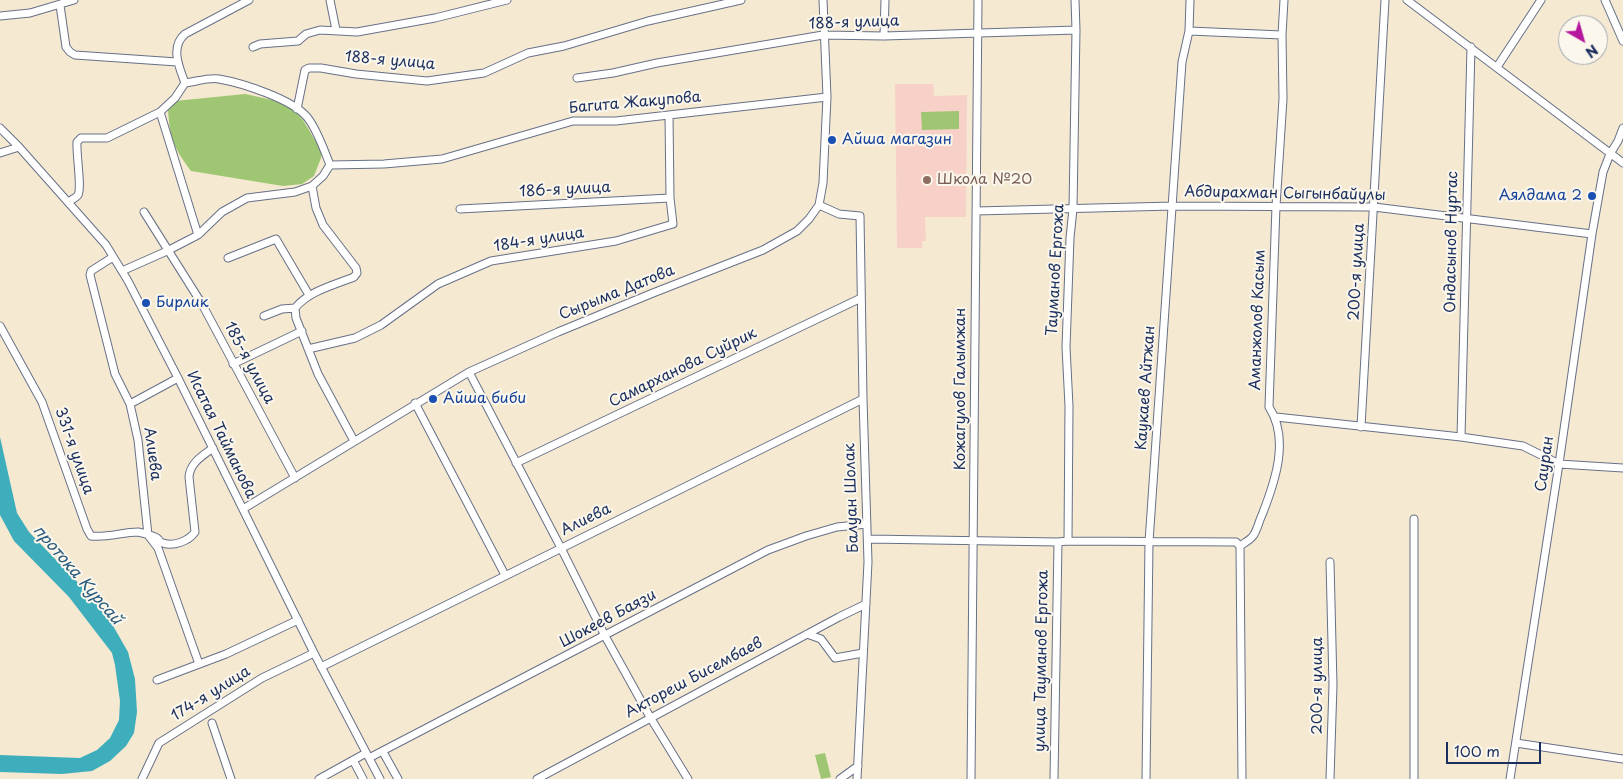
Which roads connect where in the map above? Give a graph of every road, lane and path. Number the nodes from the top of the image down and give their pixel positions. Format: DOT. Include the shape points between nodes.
graph roads {
  1 [pos="74,0"];
  2 [pos="249,0"];
  3 [pos="330,0"];
  4 [pos="508,0"];
  5 [pos="741,0"];
  6 [pos="823,0"];
  7 [pos="885,0"];
  8 [pos="978,0"];
  9 [pos="1075,0"];
  10 [pos="1190,0"];
  11 [pos="1284,0"];
  12 [pos="1386,0"];
  13 [pos="1407,0"];
  14 [pos="1541,0"];
  15 [pos="1605,0"];
  16 [pos="60,5"];
  17 [pos="0,16"];
  18 [pos="336,30"];
  19 [pos="1076,30"];
  20 [pos="1189,31"];
  21 [pos="978,33"];
  22 [pos="823,35"];
  23 [pos="1282,35"];
  24 [pos="884,36"];
  25 [pos="1623,41"];
  26 [pos="253,47"];
  27 [pos="1471,47"];
  28 [pos="177,62"];
  29 [pos="1497,67"];
  30 [pos="577,78"];
  31 [pos="185,83"];
  32 [pos="826,97"];
  33 [pos="297,108"];
  34 [pos="160,112"];
  35 [pos="669,115"];
  36 [pos="0,128"];
  37 [pos="1623,128"];
  38 [pos="19,147"];
  39 [pos="0,154"];
  40 [pos="1610,154"];
  41 [pos="1623,163"];
  42 [pos="330,166"];
  43 [pos="312,186"];
  44 [pos="670,198"];
  45 [pos="68,202"];
  46 [pos="819,205"];
  47 [pos="1173,206"];
  48 [pos="1276,206"];
  49 [pos="1374,207"];
  50 [pos="460,209"];
  51 [pos="1073,209"];
  52 [pos="976,211"];
  53 [pos="144,212"];
  54 [pos="1466,218"];
  55 [pos="1592,234"];
  56 [pos="198,236"];
  57 [pos="168,251"];
  58 [pos="113,257"];
  59 [pos="228,258"];
  60 [pos="122,271"];
  61 [pos="309,295"];
  62 [pos="861,298"];
  63 [pos="295,308"];
  64 [pos="264,316"];
  65 [pos="0,326"];
  66 [pos="302,331"];
  67 [pos="308,349"];
  68 [pos="233,364"];
  69 [pos="469,372"];
  70 [pos="178,378"];
  71 [pos="863,398"];
  72 [pos="415,403"];
  73 [pos="130,404"];
  74 [pos="1276,417"];
  75 [pos="1361,427"];
  76 [pos="1461,437"];
  77 [pos="354,441"];
  78 [pos="213,448"];
  79 [pos="516,463"];
  80 [pos="1559,464"];
  81 [pos="1623,468"];
  82 [pos="295,478"];
  83 [pos="243,509"];
  84 [pos="1414,519"];
  85 [pos="867,524"];
  86 [pos="148,535"];
  87 [pos="868,538"];
  88 [pos="974,540"];
  89 [pos="1068,541"];
  90 [pos="1058,542"];
  91 [pos="1149,542"];
  92 [pos="1240,546"];
  93 [pos="561,548"];
  94 [pos="1330,562"];
  95 [pos="505,575"];
  96 [pos="866,604"];
  97 [pos="298,620"];
  98 [pos="807,634"];
  99 [pos="605,636"];
  100 [pos="314,653"];
  101 [pos="863,653"];
  102 [pos="199,664"];
  103 [pos="321,667"];
  104 [pos="157,680"];
  105 [pos="650,717"];
  106 [pos="212,723"];
  107 [pos="1516,743"];
  108 [pos="383,752"];
  109 [pos="367,756"];
  110 [pos="1623,758"];
  111 [pos="353,760"];
  112 [pos="858,766"];
  113 [pos="142,779"];
  114 [pos="231,779"];
  115 [pos="319,779"];
  116 [pos="363,779"];
  117 [pos="380,779"];
  118 [pos="398,779"];
  119 [pos="537,779"];
  120 [pos="688,779"];
  121 [pos="840,779"];
  122 [pos="857,779"];
  123 [pos="971,779"];
  124 [pos="1054,779"];
  125 [pos="1146,779"];
  126 [pos="1242,779"];
  127 [pos="1330,779"];
  128 [pos="1414,779"];
  129 [pos="1510,779"];
  1 -- 16 [label="street"];
  2 -- 28 [label="street" via="180,38"];
  3 -- 18 [label="street"];
  4 -- 18 [label="street" via="357,32"];
  5 -- 33 [label="street, 188-я улица" via="528,53 484,73 427,81 309,68 305,70"];
  6 -- 22 [label="street, Сырыма Датова"];
  7 -- 24 [label="street"];
  8 -- 21 [label="street, Кожагулов Галымжан"];
  9 -- 19 [label="street, Тауманов Ергожа"];
  10 -- 20 [label="street, Каукаев Айтжан"];
  11 -- 23 [label="street, Аманжолов Касым"];
  12 -- 49 [label="street, 200-я улица"];
  13 -- 27 [label="street"];
  14 -- 29 [label="street"];
  15 -- 25 [label="street"];
  16 -- 17 [label="street"];
  16 -- 28 [label="street" via="66,47 75,55"];
  18 -- 26 [label="street" via="320,30 306,34 298,41"];
  19 -- 21 [label="street, 188-я улица"];
  19 -- 51 [label="street, Тауманов Ергожа"];
  20 -- 23 [label="street"];
  20 -- 47 [label="street, Каукаев Айтжан" via="1182,62"];
  21 -- 24 [label="street, 188-я улица"];
  21 -- 52 [label="street, Кожагулов Галымжан"];
  22 -- 24 [label="street, 188-я улица"];
  22 -- 30 [label="street, 188-я улица"];
  22 -- 32 [label="street, Сырыма Датова"];
  23 -- 48 [label="street, Аманжолов Касым" via="1283,99"];
  27 -- 29 [label="street"];
  27 -- 54 [label="street, Ондасынов Нуртас"];
  28 -- 31 [label="street"];
  29 -- 40 [label="street"];
  31 -- 33 [label="street" via="218,79 274,95"];
  31 -- 34 [label="street"];
  32 -- 35 [label="street, Багита Жакупова"];
  32 -- 46 [label="street, Сырыма Датова" via="824,183"];
  33 -- 42 [label="street" via="306,116"];
  34 -- 45 [label="street" via="107,138 81,138 77,142 80,187 78,195"];
  34 -- 56 [label="street"];
  35 -- 42 [label="street, Багита Жакупова" via="616,121 573,121 442,159"];
  35 -- 44 [label="street"];
  36 -- 38 [label="street, Исатая Тайманова"];
  37 -- 40 [label="street, Сауран"];
  38 -- 39 [label="street"];
  38 -- 45 [label="street, Исатая Тайманова"];
  40 -- 41 [label="street"];
  40 -- 55 [label="street, Сауран" via="1603,172"];
  42 -- 43 [label="street"];
  43 -- 56 [label="street" via="295,192 247,198 222,212"];
  43 -- 61 [label="street" via="323,225 357,273"];
  44 -- 50 [label="street, 186-я улица"];
  44 -- 67 [label="street, 184-я улица" via="673,224 616,241 491,261 438,284 381,325 355,338"];
  45 -- 58 [label="street, Исатая Тайманова"];
  46 -- 62 [label="street, Балуан Шолак" via="839,214 860,216"];
  46 -- 69 [label="street, Сырыма Датова" via="798,231 781,242 558,332"];
  47 -- 48 [label="street, Абдирахман Сыгынбайулы"];
  47 -- 51 [label="street, Абдирахман Сыгынбайулы"];
  47 -- 91 [label="street, Каукаев Айтжан"];
  48 -- 49 [label="street, Абдирахман Сыгынбайулы"];
  48 -- 74 [label="street, Аманжолов Касым" via="1269,407"];
  49 -- 54 [label="street, Абдирахман Сыгынбайулы"];
  49 -- 75 [label="street, 200-я улица"];
  51 -- 52 [label="street, Абдирахман Сыгынбайулы"];
  51 -- 89 [label="street, Тауманов Ергожа" via="1066,347"];
  52 -- 88 [label="street, Кожагулов Галымжан"];
  53 -- 57 [label="street, 185-я улица"];
  54 -- 55 [label="street, Абдирахман Сыгынбайулы"];
  54 -- 76 [label="street, Ондасынов Нуртас"];
  55 -- 80 [label="street, Сауран"];
  56 -- 57 [label="street"];
  57 -- 60 [label="street"];
  57 -- 68 [label="street, 185-я улица" via="202,304"];
  58 -- 60 [label="street, Исатая Тайманова"];
  58 -- 73 [label="street, Алиева" via="91,271 90,275 115,374"];
  59 -- 61 [label="street" via="276,238"];
  60 -- 70 [label="street, Исатая Тайманова"];
  61 -- 63 [label="street"];
  62 -- 71 [label="street, Балуан Шолак"];
  62 -- 79 [label="street, Самарханова Суйрик"];
  63 -- 64 [label="street"];
  63 -- 66 [label="street"];
  65 -- 86 [label="street, 331-я улица" via="42,402 91,536 139,532"];
  66 -- 67 [label="street"];
  66 -- 68 [label="street"];
  67 -- 77 [label="street"];
  68 -- 82 [label="street, 185-я улица"];
  69 -- 72 [label="street, Сырыма Датова"];
  69 -- 79 [label="street"];
  70 -- 73 [label="street"];
  70 -- 78 [label="street, Исатая Тайманова"];
  71 -- 85 [label="street, Балуан Шолак"];
  71 -- 93 [label="street, Алиева"];
  72 -- 77 [label="street, Сырыма Датова"];
  72 -- 95 [label="street"];
  73 -- 86 [label="street, Алиева" via="138,440"];
  74 -- 75 [label="street"];
  74 -- 92 [label="street, Аманжолов Касым" via="1280,446 1277,472 1254,536"];
  75 -- 76 [label="street"];
  76 -- 80 [label="street" via="1523,446"];
  77 -- 82 [label="street, Сырыма Датова"];
  78 -- 83 [label="street, Исатая Тайманова"];
  78 -- 86 [label="street" via="189,470 195,532 192,537 168,544"];
  79 -- 93 [label="street"];
  80 -- 81 [label="street"];
  80 -- 107 [label="street, Сауран"];
  82 -- 83 [label="street, Сырыма Датова"];
  83 -- 97 [label="street, Исатая Тайманова"];
  84 -- 128 [label="street"];
  85 -- 87 [label="street, Балуан Шолак"];
  85 -- 99 [label="street, Шокеев Баязи" via="837,527 768,550"];
  86 -- 102 [label="street, Алиева" via="158,548"];
  87 -- 88 [label="street"];
  87 -- 96 [label="street, Балуан Шолак"];
  88 -- 90 [label="street"];
  88 -- 123 [label="street, Кожагулов Галымжан"];
  89 -- 90 [label="street"];
  89 -- 91 [label="street"];
  90 -- 124 [label="street, улица Тауманов Ергожа"];
  91 -- 92 [label="street" via="1236,542"];
  91 -- 125 [label="street, Каукаев Айтжан"];
  92 -- 126 [label="street"];
  93 -- 95 [label="street, Алиева"];
  93 -- 99 [label="street"];
  94 -- 127 [label="street, 200-я улица" via="1333,685"];
  95 -- 103 [label="street, Алиева"];
  96 -- 98 [label="street, Актореш Бисембаев"];
  96 -- 101 [label="street, Балуан Шолак"];
  97 -- 100 [label="street, Исатая Тайманова"];
  97 -- 102 [label="street"];
  98 -- 101 [label="street" via="821,639 835,658"];
  98 -- 105 [label="street, Актореш Бисембаев"];
  99 -- 105 [label="street"];
  99 -- 108 [label="street, Шокеев Баязи"];
  100 -- 103 [label="street, Исатая Тайманова"];
  100 -- 113 [label="street, 174-я улица" via="262,678 159,743"];
  101 -- 112 [label="street, Балуан Шолак"];
  102 -- 104 [label="street"];
  103 -- 109 [label="street, Исатая Тайманова"];
  105 -- 119 [label="street, Актореш Бисембаев"];
  105 -- 120 [label="street"];
  106 -- 114 [label="street"];
  107 -- 110 [label="street"];
  107 -- 129 [label="street, Сауран"];
  108 -- 109 [label="street, Шокеев Баязи"];
  108 -- 118 [label="street"];
  109 -- 111 [label="street, Шокеев Баязи"];
  109 -- 117 [label="street, Исатая Тайманова"];
  111 -- 115 [label="street, Шокеев Баязи"];
  111 -- 116 [label="street"];
  112 -- 121 [label="street"];
  112 -- 122 [label="street, Балуан Шолак"];
}
